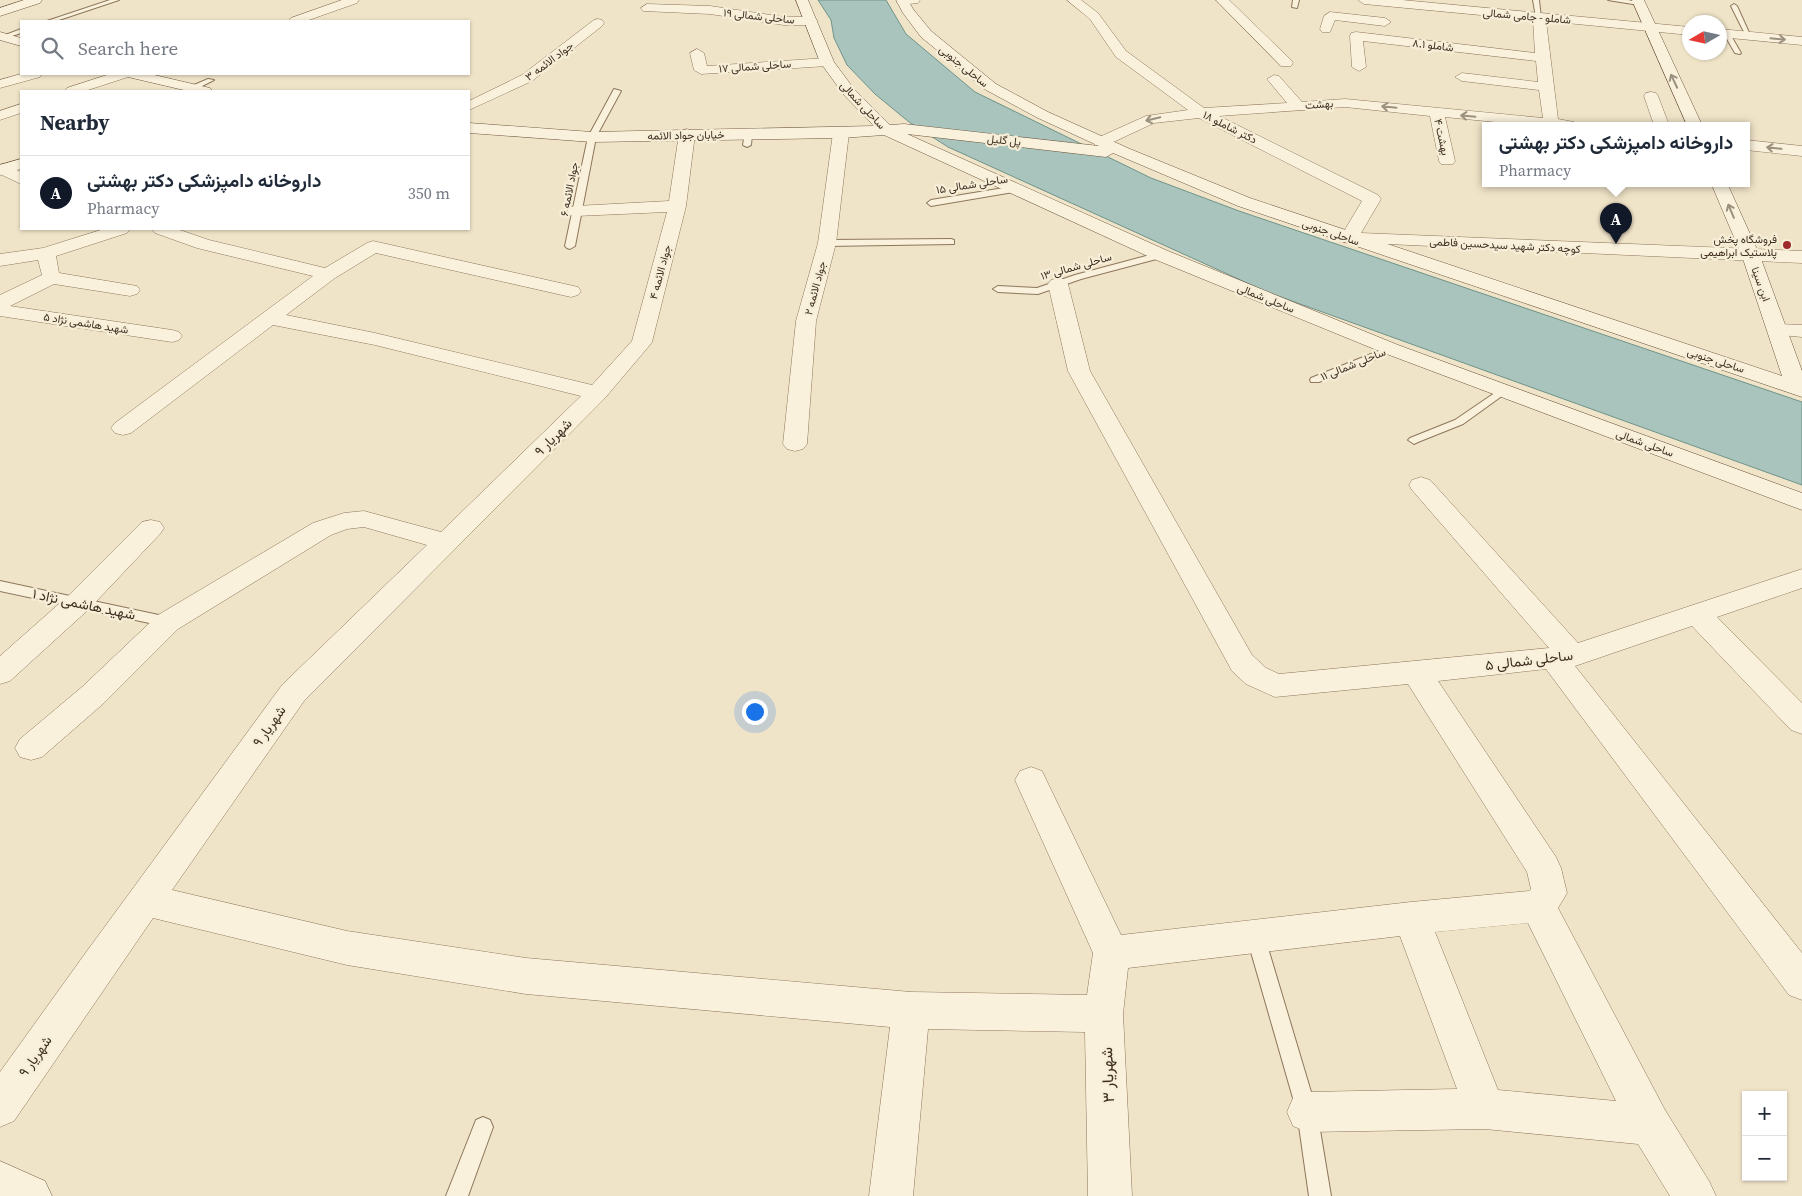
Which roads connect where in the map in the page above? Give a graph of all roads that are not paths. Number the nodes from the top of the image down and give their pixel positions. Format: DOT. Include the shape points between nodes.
graph roads {
  1 [pos="18,0"];
  2 [pos="36,0"];
  3 [pos="116,0"];
  4 [pos="353,0"];
  5 [pos="802,0"];
  6 [pos="1073,0"];
  7 [pos="1222,0"];
  8 [pos="1364,0"];
  9 [pos="1536,0"];
  10 [pos="1611,0"];
  11 [pos="906,1"];
  12 [pos="1639,2"];
  13 [pos="1450,4"];
  14 [pos="0,6"];
  15 [pos="1379,6"];
  16 [pos="1734,6"];
  17 [pos="647,8"];
  18 [pos="0,12"];
  19 [pos="1485,12"];
  20 [pos="1539,17"];
  21 [pos="53,20"];
  22 [pos="298,20"];
  23 [pos="812,21"];
  24 [pos="598,23"];
  25 [pos="1394,23"];
  26 [pos="1486,26"];
  27 [pos="1374,27"];
  28 [pos="1650,27"];
  29 [pos="1326,29"];
  30 [pos="1682,30"];
  31 [pos="1727,34"];
  32 [pos="1749,36"];
  33 [pos="1727,38"];
  34 [pos="1802,41"];
  35 [pos="1738,52"];
  36 [pos="697,53"];
  37 [pos="1542,58"];
  38 [pos="827,62"];
  39 [pos="1286,63"];
  40 [pos="1359,67"];
  41 [pos="32,75"];
  42 [pos="121,75"];
  43 [pos="144,75"];
  44 [pos="1462,77"];
  45 [pos="1274,79"];
  46 [pos="0,84"];
  47 [pos="208,86"];
  48 [pos="1546,87"];
  49 [pos="75,90"];
  50 [pos="617,91"];
  51 [pos="1651,96"];
  52 [pos="470,106"];
  53 [pos="1297,106"];
  54 [pos="20,108"];
  55 [pos="1202,113"];
  56 [pos="1437,113"];
  57 [pos="0,116"];
  58 [pos="1540,122"];
  59 [pos="1552,122"];
  60 [pos="1661,122"];
  61 [pos="1693,122"];
  62 [pos="470,128"];
  63 [pos="895,130"];
  64 [pos="841,133"];
  65 [pos="687,134"];
  66 [pos="592,137"];
  67 [pos="1103,147"];
  68 [pos="1750,147"];
  69 [pos="1801,153"];
  70 [pos="1447,161"];
  71 [pos="20,164"];
  72 [pos="2,170"];
  73 [pos="20,179"];
  74 [pos="1722,187"];
  75 [pos="1016,188"];
  76 [pos="931,202"];
  77 [pos="677,206"];
  78 [pos="576,211"];
  79 [pos="112,230"];
  80 [pos="164,230"];
  81 [pos="1349,238"];
  82 [pos="951,242"];
  83 [pos="827,243"];
  84 [pos="570,246"];
  85 [pos="46,253"];
  86 [pos="1161,255"];
  87 [pos="1751,256"];
  88 [pos="1802,257"];
  89 [pos="0,260"];
  90 [pos="328,274"];
  91 [pos="50,278"];
  92 [pos="1058,284"];
  93 [pos="998,289"];
  94 [pos="130,290"];
  95 [pos="571,291"];
  96 [pos="0,304"];
  97 [pos="0,310"];
  98 [pos="269,318"];
  99 [pos="1777,330"];
  100 [pos="1802,331"];
  101 [pos="172,336"];
  102 [pos="1391,349"];
  103 [pos="1315,380"];
  104 [pos="1800,388"];
  105 [pos="1502,391"];
  106 [pos="597,393"];
  107 [pos="124,428"];
  108 [pos="1414,440"];
  109 [pos="795,444"];
  110 [pos="1421,485"];
  111 [pos="1802,502"];
  112 [pos="151,528"];
  113 [pos="446,542"];
  114 [pos="1802,578"];
  115 [pos="0,586"];
  116 [pos="79,602"];
  117 [pos="1697,614"];
  118 [pos="168,622"];
  119 [pos="1563,657"];
  120 [pos="0,673"];
  121 [pos="1417,673"];
  122 [pos="1802,722"];
  123 [pos="31,748"];
  124 [pos="1031,780"];
  125 [pos="145,900"];
  126 [pos="1538,906"];
  127 [pos="1411,918"];
  128 [pos="1256,938"];
  129 [pos="1111,954"];
  130 [pos="1802,982"];
  131 [pos="911,1010"];
  132 [pos="1104,1014"];
  133 [pos="0,1107"];
  134 [pos="1485,1109"];
  135 [pos="1306,1112"];
  136 [pos="1650,1125"];
  137 [pos="484,1127"];
  138 [pos="0,1182"];
  139 [pos="30,1196"];
  140 [pos="457,1196"];
  141 [pos="891,1196"];
  142 [pos="1110,1196"];
  143 [pos="1320,1196"];
  144 [pos="1694,1196"];
  1 -- 14 [label="street"];
  2 -- 18 [label="street"];
  3 -- 21 [label="lane"];
  4 -- 22 [label="street"];
  5 -- 23 [label="street, ساحلی شمالی"];
  6 -- 55 [label="street, دکتر شاملو ۱۸" via="1094,16 1121,54"];
  7 -- 39 [label="street"];
  8 -- 13 [label="street, شاملو - جامی شمالی"];
  9 -- 20 [label="lane"];
  10 -- 12 [label="lane"];
  11 -- 67 [label="street, ساحلی جنوبی" via="926,34 991,87"];
  12 -- 28 [label="street"];
  13 -- 19 [label="street, شاملو - جامی شمالی"];
  15 -- 27 [label="street"];
  16 -- 32 [label="lane"];
  17 -- 23 [label="street, ساحلی شمالی ۱۹" via="710,10 784,21"];
  19 -- 20 [label="street, شاملو - جامی شمالی"];
  19 -- 26 [label="street"];
  20 -- 28 [label="street, شاملو - جامی شمالی"];
  20 -- 37 [label="street"];
  23 -- 38 [label="street, ساحلی شمالی"];
  24 -- 52 [label="street, جواد الائمه ۳" via="527,78"];
  25 -- 27 [label="street"];
  27 -- 29 [label="street" via="1330,16"];
  28 -- 30 [label="street, شاملو - جامی شمالی"];
  61 -- 28 [label="street, one-way"];
  31 -- 32 [label="street"];
  32 -- 34 [label="street, one-way"];
  33 -- 35 [label="lane"];
  36 -- 38 [label="street, ساحلی شمالی ۱۷" via="701,70"];
  37 -- 40 [label="street, شاملو ۸.۱" via="1356,36"];
  37 -- 48 [label="street"];
  38 -- 63 [label="street, ساحلی شمالی" via="849,92"];
  41 -- 46 [label="street"];
  42 -- 49 [label="street"];
  43 -- 47 [label="street" via="191,88"];
  44 -- 48 [label="street"];
  45 -- 53 [label="street"];
  48 -- 59 [label="street"];
  50 -- 66 [label="lane, جواد الائمه ۶"];
  51 -- 60 [label="street"];
  53 -- 55 [label="street, بهشت"];
  56 -- 53 [label="street, بهشت, one-way" via="1418,103 1345,102"];
  54 -- 57 [label="street"];
  55 -- 67 [label="street, بهشت, one-way" via="1151,119"];
  55 -- 81 [label="street, دکتر شاملو ۱۸" via="1372,199"];
  58 -- 56 [label="street, بهشت, one-way"];
  56 -- 70 [label="street, بهشت ۴"];
  62 -- 66 [label="street, خیابان جواد الائمه"];
  63 -- 64 [label="street, خیابان جواد الائمه"];
  63 -- 67 [label="street, پل گلیل"];
  63 -- 75 [label="street, ساحلی شمالی"];
  64 -- 65 [label="street, خیابان جواد الائمه" via="747,139"];
  64 -- 83 [label="street, جواد الائمه ۲"];
  65 -- 66 [label="street, خیابان جواد الائمه"];
  65 -- 77 [label="street, جواد الائمه ۴"];
  66 -- 78 [label="lane, جواد الائمه ۶"];
  67 -- 81 [label="street, ساحلی جنوبی" via="1124,152 1244,202"];
  69 -- 68 [label="street, one-way"];
  71 -- 72 [label="street"];
  72 -- 73 [label="street"];
  87 -- 74 [label="street, ابن سینا, one-way"];
  75 -- 76 [label="lane, ساحلی شمالی ۱۵"];
  75 -- 86 [label="street, ساحلی شمالی"];
  77 -- 78 [label="street"];
  77 -- 106 [label="street, جواد الائمه ۴" via="642,342"];
  78 -- 84 [label="lane, جواد الائمه ۶"];
  79 -- 85 [label="street"];
  80 -- 90 [label="street" via="202,244"];
  81 -- 87 [label="street, کوچه دکتر شهید سیدحسین فاطمی"];
  81 -- 104 [label="street, ساحلی جنوبی"];
  82 -- 83 [label="lane"];
  83 -- 109 [label="street, جواد الائمه ۲" via="806,321"];
  85 -- 89 [label="street"];
  85 -- 91 [label="street"];
  86 -- 92 [label="lane, ساحلی شمالی ۱۳"];
  86 -- 102 [label="street, ساحلی شمالی"];
  87 -- 88 [label="street, کوچه دکتر شهید سیدحسین فاطمی"];
  87 -- 99 [label="street, ابن سینا"];
  90 -- 95 [label="street" via="373,247"];
  90 -- 98 [label="street"];
  91 -- 94 [label="street"];
  91 -- 96 [label="street"];
  92 -- 93 [label="lane, ساحلی شمالی ۱۳" via="1038,291"];
  92 -- 121 [label="street, ساحلی شمالی ۵" via="1079,371 1242,663 1256,676 1275,686"];
  97 -- 101 [label="street, شهید هاشمی نژاد ۵"];
  98 -- 106 [label="street" via="375,339"];
  98 -- 107 [label="street"];
  99 -- 100 [label="street"];
  99 -- 104 [label="street, ابن سینا"];
  102 -- 103 [label="lane, ساحلی شمالی ۱۱"];
  102 -- 105 [label="street, ساحلی شمالی"];
  105 -- 108 [label="lane" via="1459,422"];
  105 -- 111 [label="street, ساحلی شمالی"];
  106 -- 113 [label="street, شهریار ۹"];
  110 -- 119 [label="street"];
  112 -- 116 [label="street"];
  113 -- 118 [label="street" via="364,519 344,521 322,530"];
  113 -- 125 [label="street, شهریار ۹" via="293,693"];
  114 -- 117 [label="street, ساحلی شمالی ۵"];
  115 -- 116 [label="lane, شهید هاشمی نژاد ۱"];
  116 -- 118 [label="lane, شهید هاشمی نژاد ۱"];
  116 -- 120 [label="street"];
  117 -- 119 [label="street, ساحلی شمالی ۵"];
  117 -- 122 [label="street"];
  118 -- 123 [label="street" via="93,695"];
  119 -- 121 [label="street, ساحلی شمالی ۵"];
  119 -- 130 [label="street"];
  121 -- 126 [label="street" via="1544,868 1549,893"];
  124 -- 129 [label="street"];
  125 -- 131 [label="street" via="346,948 526,976"];
  125 -- 133 [label="street, شهریار ۹"];
  126 -- 127 [label="street"];
  126 -- 136 [label="street"];
  127 -- 128 [label="street"];
  127 -- 134 [label="street"];
  128 -- 129 [label="street"];
  128 -- 135 [label="lane"];
  129 -- 132 [label="street, شهریار ۳"];
  131 -- 132 [label="street"];
  131 -- 141 [label="street"];
  132 -- 142 [label="street, شهریار ۳"];
  134 -- 135 [label="street"];
  134 -- 136 [label="street"];
  135 -- 143 [label="lane"];
  136 -- 144 [label="street"];
  137 -- 140 [label="lane"];
  138 -- 139 [label="street"];
}
